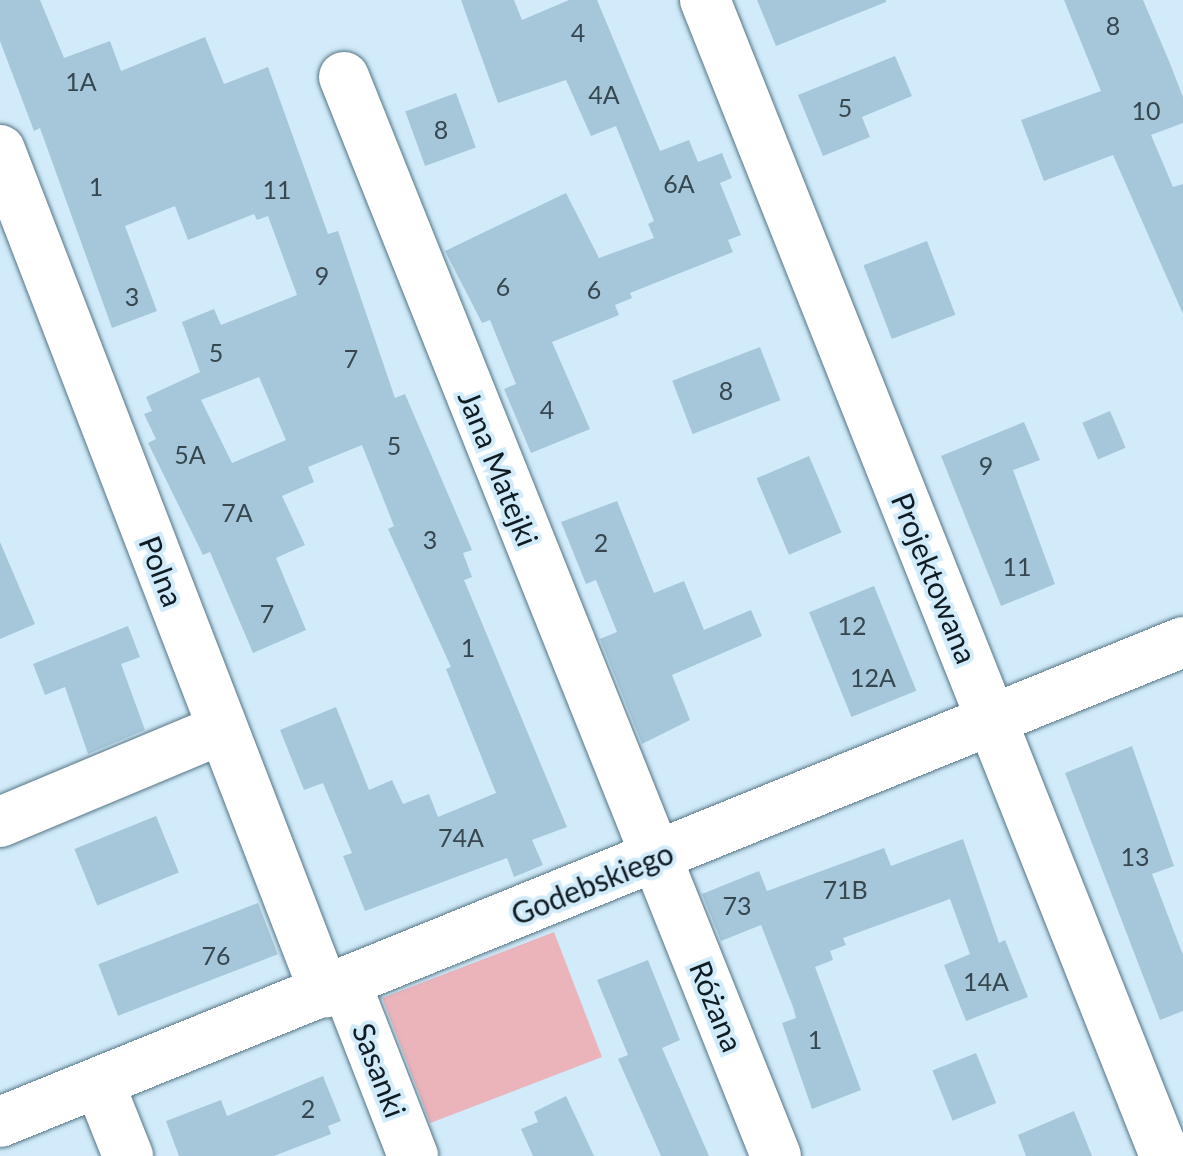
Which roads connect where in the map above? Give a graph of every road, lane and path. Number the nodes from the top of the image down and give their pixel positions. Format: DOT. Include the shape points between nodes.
graph roads {
  1 [pos="705,0"];
  2 [pos="344,77"];
  3 [pos="0,150"];
  4 [pos="1183,642"];
  5 [pos="993,721"];
  6 [pos="222,729"];
  7 [pos="0,822"];
  8 [pos="658,856"];
  9 [pos="336,988"];
  10 [pos="99,1083"];
  11 [pos="0,1122"];
  12 [pos="128,1156"];
  13 [pos="413,1156"];
  14 [pos="776,1156"];
  15 [pos="1164,1156"];
  1 -- 5 [label="street, Projektowana"];
  2 -- 8 [label="street, Jana Matejki"];
  3 -- 6 [label="street, Polna"];
  4 -- 5 [label="street, Godebskiego"];
  5 -- 8 [label="street, Godebskiego"];
  5 -- 15 [label="street, Projektowana"];
  6 -- 7 [label="street"];
  6 -- 9 [label="street, Polna"];
  8 -- 9 [label="street, Godebskiego"];
  8 -- 14 [label="street, Różana"];
  9 -- 10 [label="street, Godebskiego"];
  9 -- 13 [label="street, Sasanki"];
  10 -- 11 [label="street, Godebskiego"];
  10 -- 12 [label="street"];
}
